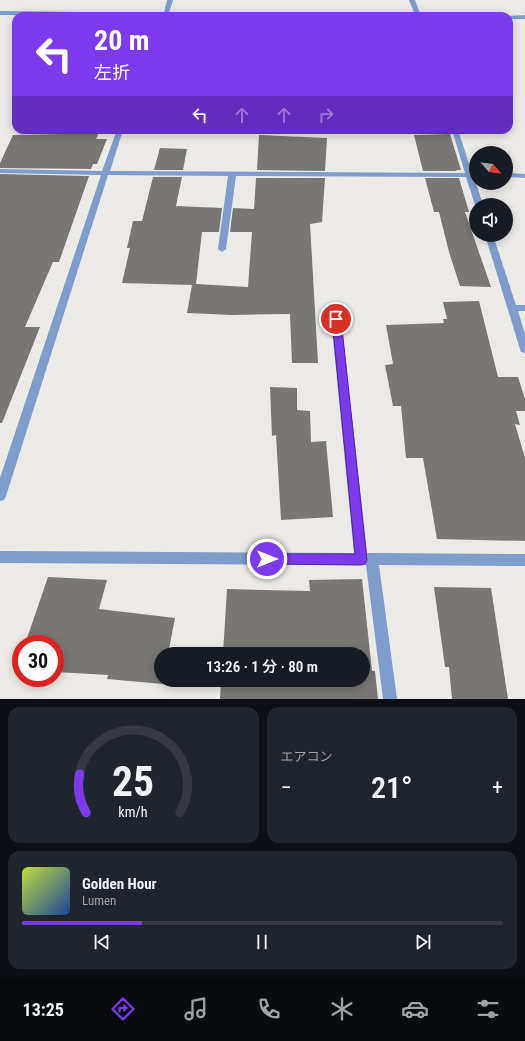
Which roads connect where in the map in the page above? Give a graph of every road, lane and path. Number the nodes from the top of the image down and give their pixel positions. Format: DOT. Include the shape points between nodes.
graph roads {
  1 [pos="170,0"];
  2 [pos="412,0"];
  3 [pos="164,12"];
  4 [pos="416,12"];
  5 [pos="0,14"];
  6 [pos="12,14"];
  7 [pos="513,17"];
  8 [pos="525,17"];
  9 [pos="119,134"];
  10 [pos="457,134"];
  11 [pos="469,165"];
  12 [pos="0,171"];
  13 [pos="105,173"];
  14 [pos="232,174"];
  15 [pos="469,175"];
  16 [pos="513,175"];
  17 [pos="525,176"];
  18 [pos="490,242"];
  19 [pos="222,249"];
  20 [pos="511,308"];
  21 [pos="525,308"];
  22 [pos="336,319"];
  23 [pos="525,349"];
  24 [pos="0,496"];
  25 [pos="0,557"];
  26 [pos="367,560"];
  27 [pos="525,560"];
  28 [pos="390,699"];
  1 -- 3 [label="street"];
  2 -- 4 [label="street"];
  5 -- 6 [label="street"];
  7 -- 8 [label="street"];
  9 -- 13 [label="street"];
  10 -- 11 [label="street"];
  12 -- 13 [label="street"];
  13 -- 14 [label="street"];
  13 -- 24 [label="street"];
  14 -- 15 [label="street"];
  14 -- 19 [label="street"];
  16 -- 17 [label="street"];
  18 -- 20 [label="street"];
  20 -- 21 [label="street"];
  20 -- 23 [label="street"];
  22 -- 26 [label="street"];
  25 -- 26 [label="street"];
  26 -- 27 [label="street"];
  26 -- 28 [label="street"];
}
